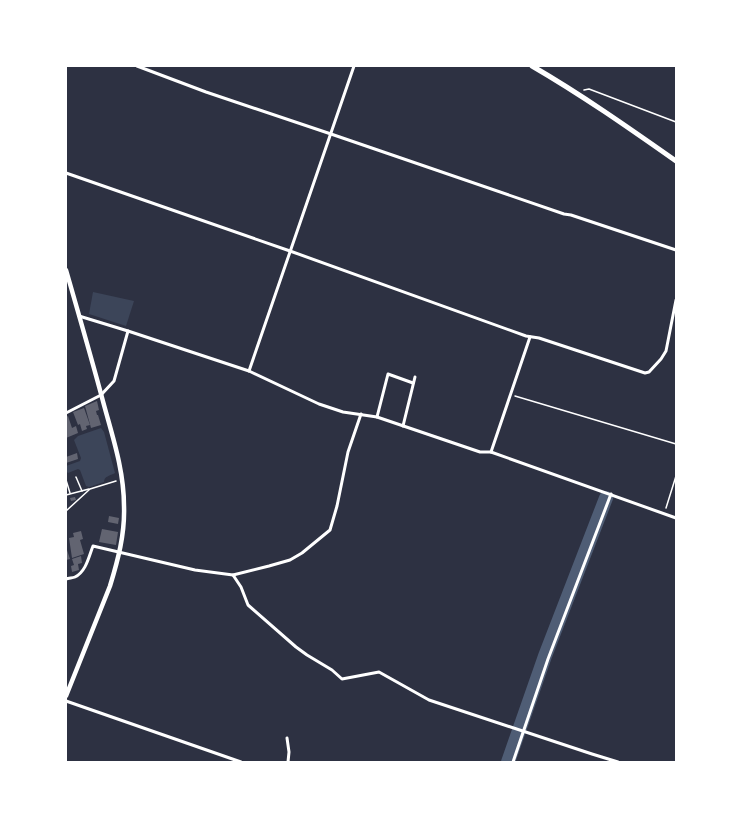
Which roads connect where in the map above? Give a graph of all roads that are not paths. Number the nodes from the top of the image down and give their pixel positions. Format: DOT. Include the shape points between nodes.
graph roads {
  1 [pos="137,66"];
  2 [pos="354,66"];
  3 [pos="532,66"];
  4 [pos="331,134"];
  5 [pos="676,161"];
  6 [pos="66,173"];
  7 [pos="290,250"];
  8 [pos="676,250"];
  9 [pos="66,270"];
  10 [pos="676,300"];
  11 [pos="79,316"];
  12 [pos="128,331"];
  13 [pos="530,337"];
  14 [pos="249,371"];
  15 [pos="415,377"];
  16 [pos="413,383"];
  17 [pos="102,395"];
  18 [pos="66,413"];
  19 [pos="361,414"];
  20 [pos="377,417"];
  21 [pos="403,426"];
  22 [pos="491,452"];
  23 [pos="611,494"];
  24 [pos="676,518"];
  25 [pos="120,552"];
  26 [pos="233,575"];
  27 [pos="66,579"];
  28 [pos="68,685"];
  29 [pos="66,696"];
  30 [pos="66,701"];
  31 [pos="524,731"];
  32 [pos="286,738"];
  33 [pos="241,762"];
  34 [pos="288,762"];
  35 [pos="513,762"];
  36 [pos="618,762"];
  1 -- 4 [label="street"];
  2 -- 4 [label="street"];
  3 -- 5 [label="main road"];
  4 -- 7 [label="street"];
  4 -- 8 [label="street"];
  6 -- 7 [label="street"];
  7 -- 13 [label="street"];
  7 -- 14 [label="street"];
  9 -- 11 [label="main road"];
  10 -- 13 [label="street" via="666,351 649,372 645,373"];
  11 -- 12 [label="street"];
  11 -- 17 [label="main road"];
  12 -- 14 [label="street"];
  12 -- 17 [label="street" via="114,381"];
  13 -- 22 [label="street"];
  14 -- 19 [label="street" via="319,404 343,412"];
  15 -- 16 [label="street"];
  16 -- 20 [label="street" via="388,374"];
  16 -- 21 [label="street"];
  17 -- 18 [label="street"];
  17 -- 25 [label="main road" via="122,480 124,528"];
  19 -- 20 [label="street"];
  19 -- 26 [label="street" via="348,452 330,530 290,560"];
  20 -- 21 [label="street"];
  21 -- 22 [label="street" via="480,452"];
  22 -- 23 [label="street"];
  23 -- 24 [label="street"];
  23 -- 31 [label="street" via="548,659"];
  25 -- 26 [label="street" via="195,570"];
  25 -- 27 [label="street" via="93,546 80,574"];
  25 -- 28 [label="main road" via="110,586"];
  26 -- 31 [label="street" via="248,605 296,647 342,679 379,672 429,700"];
  28 -- 29 [label="main road"];
  30 -- 33 [label="street"];
  31 -- 35 [label="street"];
  31 -- 36 [label="street"];
  32 -- 34 [label="street"];
}
